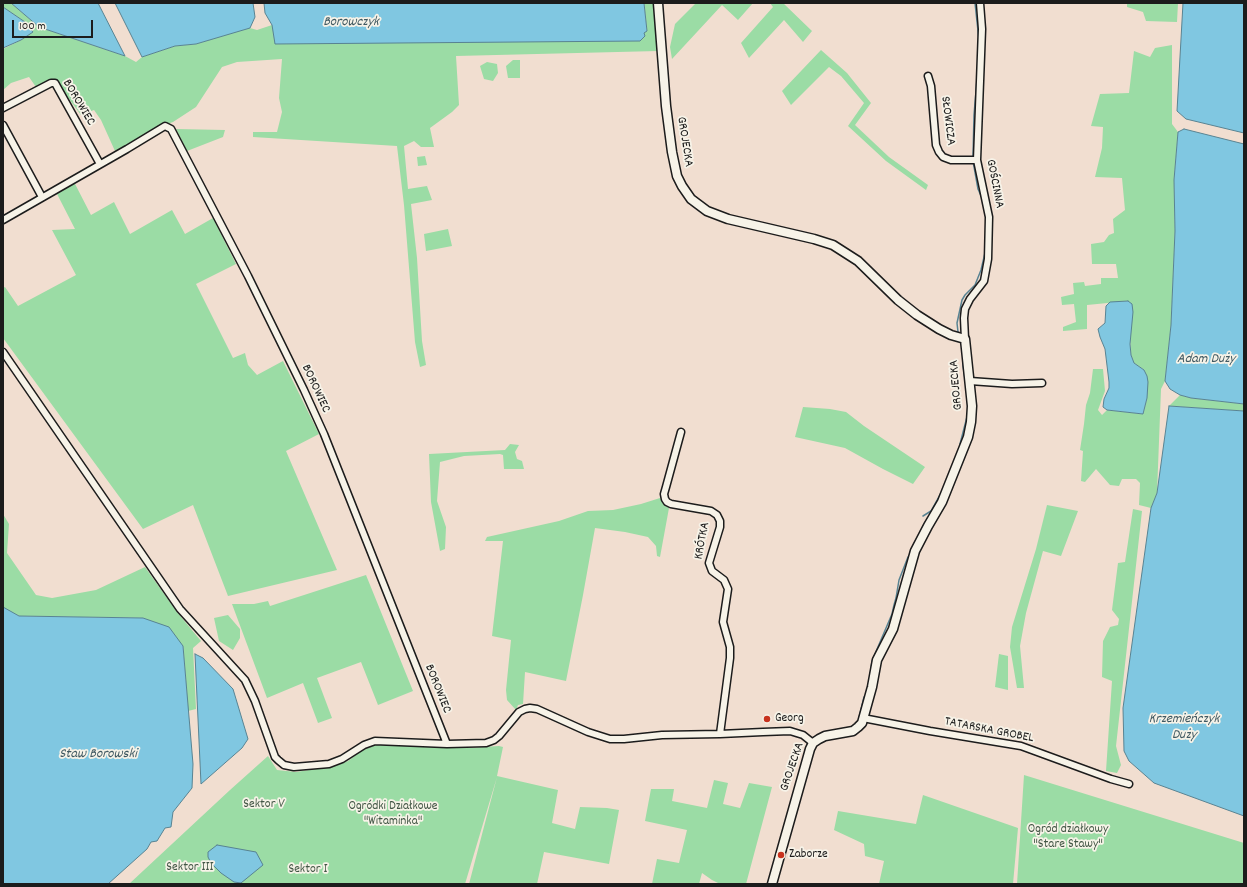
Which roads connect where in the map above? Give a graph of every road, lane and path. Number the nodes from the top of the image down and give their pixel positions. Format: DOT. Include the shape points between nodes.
graph roads {
  1 [pos="658,3"];
  2 [pos="980,3"];
  3 [pos="928,76"];
  4 [pos="3,108"];
  5 [pos="3,125"];
  6 [pos="977,160"];
  7 [pos="100,164"];
  8 [pos="42,197"];
  9 [pos="3,220"];
  10 [pos="965,339"];
  11 [pos="3,352"];
  12 [pos="970,381"];
  13 [pos="1042,383"];
  14 [pos="681,432"];
  15 [pos="863,718"];
  16 [pos="720,734"];
  17 [pos="813,743"];
  18 [pos="447,744"];
  19 [pos="1129,784"];
  20 [pos="772,884"];
  1 -- 10 [label="street, GROJECKA" via="672,152 677,176 691,199 719,216 814,239 836,247 858,260 917,315 939,329"];
  2 -- 6 [label="street, GOŚCINNA" via="982,29"];
  3 -- 6 [label="street, SŁOWICZA" via="939,152 951,160"];
  4 -- 7 [label="street, BOROWIEC" via="51,82 56,83"];
  5 -- 8 [label="street"];
  6 -- 10 [label="street, GOŚCINNA" via="989,217 988,259 984,281 965,309"];
  7 -- 8 [label="street, BOROWIEC"];
  7 -- 18 [label="street, BOROWIEC" via="165,126 171,129 248,276 321,428"];
  8 -- 9 [label="street, BOROWIEC"];
  10 -- 12 [label="street, GROJECKA"];
  11 -- 18 [label="street" via="180,610 245,680 279,762 294,768 329,764 375,741"];
  12 -- 13 [label="street"];
  12 -- 15 [label="street, GROJECKA" via="972,412 968,437 942,502 915,551 892,628 877,660"];
  14 -- 16 [label="street, KRÓTKA" via="664,494 665,499 671,504 711,511 720,521 709,563 712,571 724,580 728,589 723,622 730,646 730,658"];
  15 -- 17 [label="street, GROJECKA" via="860,726 853,731 822,737"];
  15 -- 19 [label="street, TATARSKA GROBEL" via="1021,746"];
  16 -- 17 [label="street" via="790,731 803,735"];
  16 -- 18 [label="street" via="610,739 530,708 519,712 499,736 490,742"];
  17 -- 20 [label="street, GROJECKA" via="803,770"];
}
